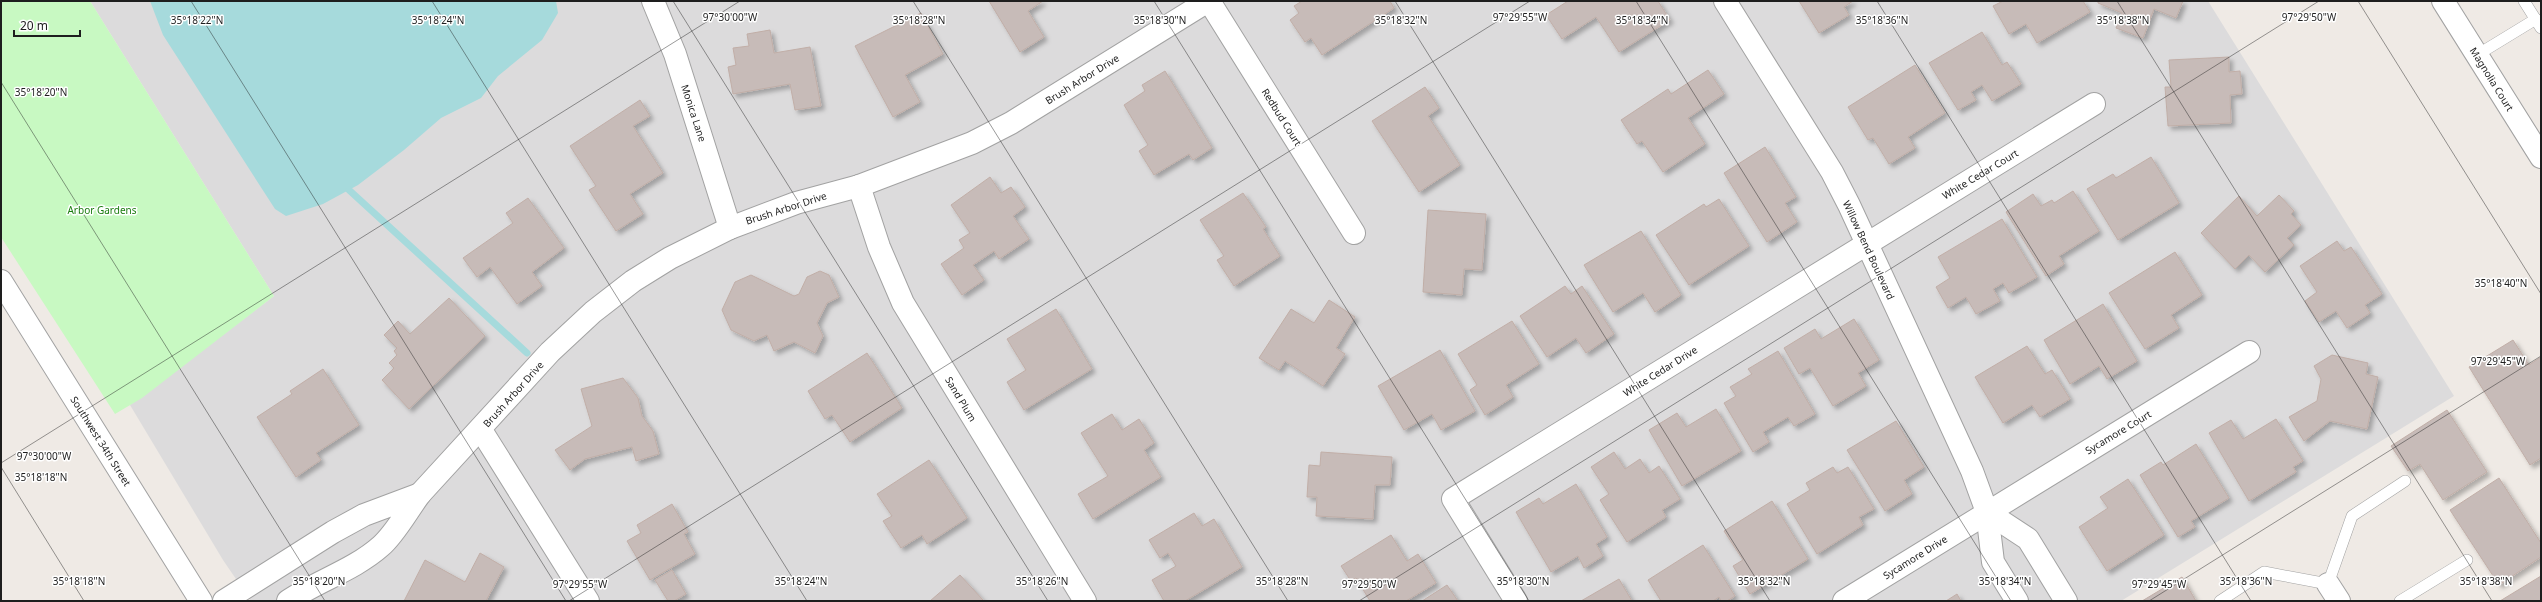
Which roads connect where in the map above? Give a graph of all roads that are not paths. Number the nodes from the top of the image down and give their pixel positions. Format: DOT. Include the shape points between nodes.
graph roads {
  1 [pos="653,1"];
  2 [pos="1209,1"];
  3 [pos="1725,1"];
  4 [pos="2443,1"];
  5 [pos="2524,1"];
  6 [pos="2538,24"];
  7 [pos="2477,55"];
  8 [pos="2094,104"];
  9 [pos="2541,158"];
  10 [pos="859,186"];
  11 [pos="730,228"];
  12 [pos="1354,232"];
  13 [pos="1867,243"];
  14 [pos="1,281"];
  15 [pos="2249,352"];
  16 [pos="480,430"];
  17 [pos="2405,481"];
  18 [pos="420,494"];
  19 [pos="1987,512"];
  20 [pos="293,558"];
  21 [pos="2467,560"];
  22 [pos="310,586"];
  23 [pos="2333,592"];
  24 [pos="202,601"];
  25 [pos="224,601"];
  26 [pos="288,601"];
  27 [pos="588,601"];
  28 [pos="1085,601"];
  29 [pos="1516,601"];
  30 [pos="1844,601"];
  31 [pos="2017,601"];
  32 [pos="2066,601"];
  33 [pos="2220,601"];
  34 [pos="2400,601"];
  1 -- 11 [label="street, Monica Lane" via="675,54"];
  2 -- 10 [label="street, Brush Arbor Drive" via="1011,123 929,161"];
  2 -- 12 [label="street, Redbud Court"];
  3 -- 13 [label="street, Willow Bend Boulevard" via="1832,172"];
  4 -- 7 [label="street, Magnolia Court"];
  5 -- 6 [label="lane"];
  6 -- 7 [label="lane"];
  7 -- 9 [label="street, Magnolia Court"];
  8 -- 13 [label="street, White Cedar Court"];
  10 -- 11 [label="street, Brush Arbor Drive" via="796,203"];
  10 -- 28 [label="street, Sand Plum" via="879,247 903,303"];
  11 -- 16 [label="street, Brush Arbor Drive" via="670,258 633,281 593,312 550,352"];
  13 -- 19 [label="street, Willow Bend Boulevard" via="1972,471"];
  13 -- 29 [label="street, White Cedar Drive" via="1453,499"];
  14 -- 24 [label="street, Southwest 34th Street"];
  15 -- 19 [label="street, Sycamore Court"];
  16 -- 18 [label="street, Brush Arbor Drive"];
  16 -- 27 [label="street"];
  17 -- 23 [label="lane" via="2352,516"];
  18 -- 20 [label="street, Brush Arbor Drive" via="364,515"];
  18 -- 22 [label="street, Brush Arbor Drive" via="382,546 354,565"];
  19 -- 30 [label="street, Sycamore Drive"];
  19 -- 31 [label="street, Willow Bend Boulevard" via="1993,562"];
  19 -- 32 [label="street" via="2028,539"];
  20 -- 22 [label="street"];
  20 -- 25 [label="street, Brush Arbor Drive"];
  21 -- 34 [label="lane"];
  22 -- 26 [label="street, Brush Arbor Drive"];
  23 -- 33 [label="lane" via="2264,572"];
}
